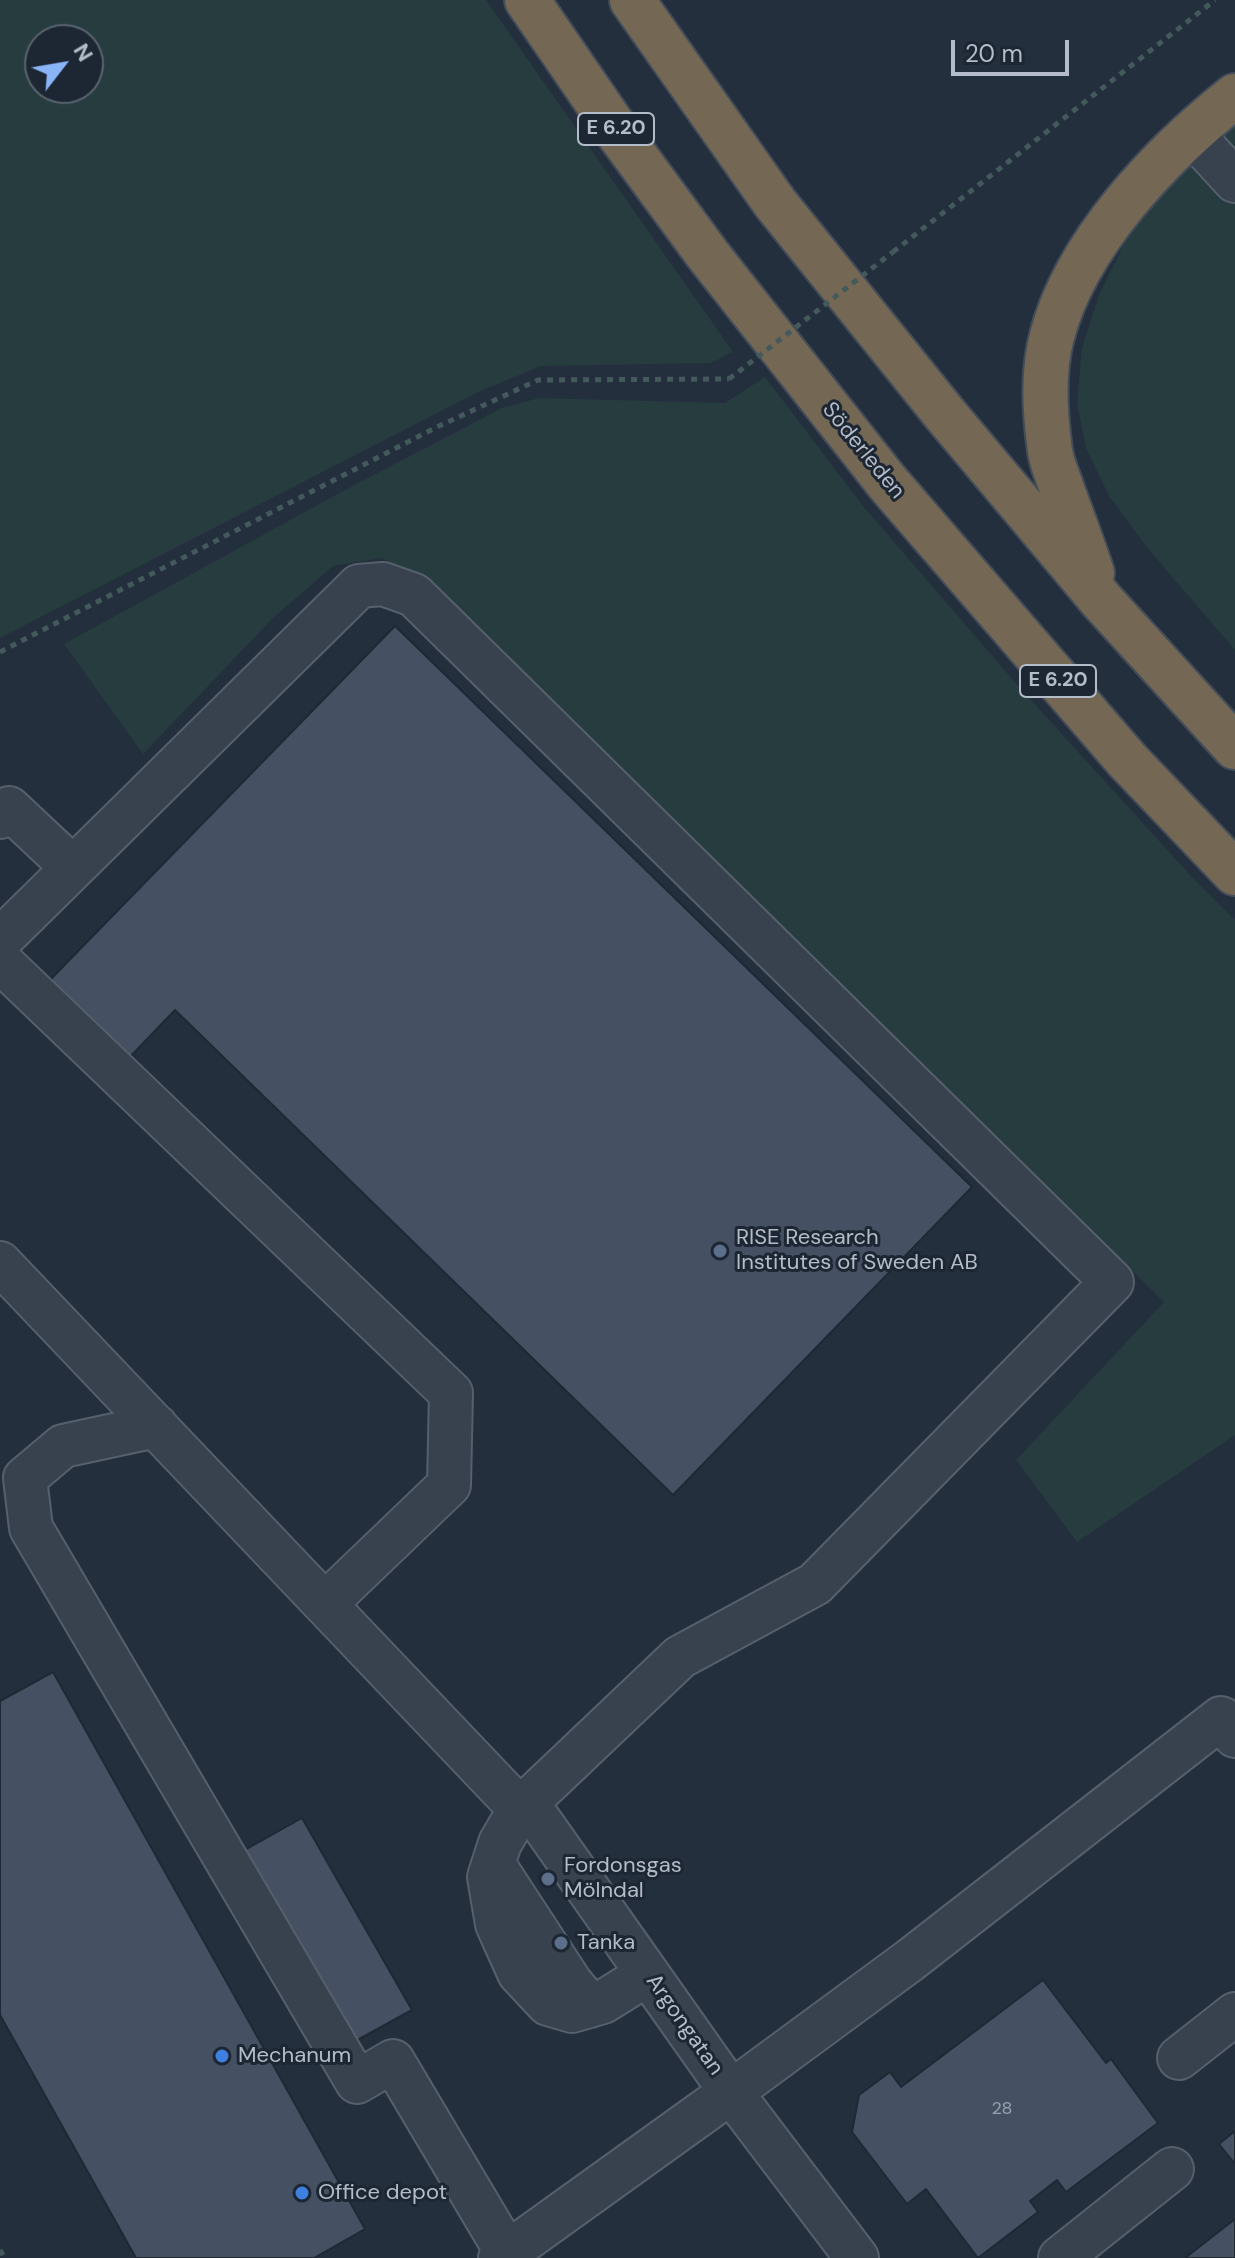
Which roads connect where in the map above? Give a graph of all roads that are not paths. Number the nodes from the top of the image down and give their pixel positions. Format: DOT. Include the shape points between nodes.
graph roads {
  1 [pos="527,0"];
  2 [pos="632,0"];
  3 [pos="1235,96"];
  4 [pos="1191,133"];
  5 [pos="1235,181"];
  6 [pos="1102,601"];
  7 [pos="1235,747"];
  8 [pos="0,817"];
  9 [pos="73,868"];
  10 [pos="1235,873"];
  11 [pos="0,940"];
  12 [pos="0,961"];
  13 [pos="0,1263"];
  14 [pos="156,1426"];
  15 [pos="325,1604"];
  16 [pos="1235,1736"];
  17 [pos="520,1809"];
  18 [pos="648,1974"];
  19 [pos="1235,2014"];
  20 [pos="1179,2058"];
  21 [pos="731,2092"];
  22 [pos="1172,2169"];
  23 [pos="503,2256"];
  24 [pos="851,2257"];
  25 [pos="1060,2258"];
  1 -- 10 [label="highway, Söderleden / E 6.20" via="708,255 887,482 1127,760"];
  2 -- 6 [label="highway" via="775,203"];
  3 -- 4 [label="highway"];
  4 -- 5 [label="street"];
  4 -- 6 [label="highway" via="1111,220 1077,275 1051,338 1045,380 1050,455"];
  6 -- 7 [label="highway"];
  8 -- 9 [label="street" via="9,808"];
  9 -- 11 [label="street"];
  9 -- 17 [label="street" via="359,586 383,584 414,595 1112,1282 815,1584 680,1657"];
  12 -- 15 [label="street" via="451,1393 449,1485"];
  13 -- 14 [label="street, Argongatan"];
  14 -- 15 [label="street, Argongatan"];
  14 -- 23 [label="street" via="63,1446 25,1478 31,1528 357,2082 393,2061"];
  15 -- 17 [label="street, Argongatan"];
  16 -- 21 [label="street" via="1221,1718"];
  17 -- 18 [label="street, Argongatan" via="540,1821"];
  17 -- 18 [label="street" via="493,1864 571,1983 590,2006"];
  18 -- 21 [label="street, Argongatan"];
  19 -- 20 [label="street"];
  21 -- 23 [label="street, Argongatan"];
  21 -- 24 [label="street, Argongatan"];
  22 -- 25 [label="street"];
}
